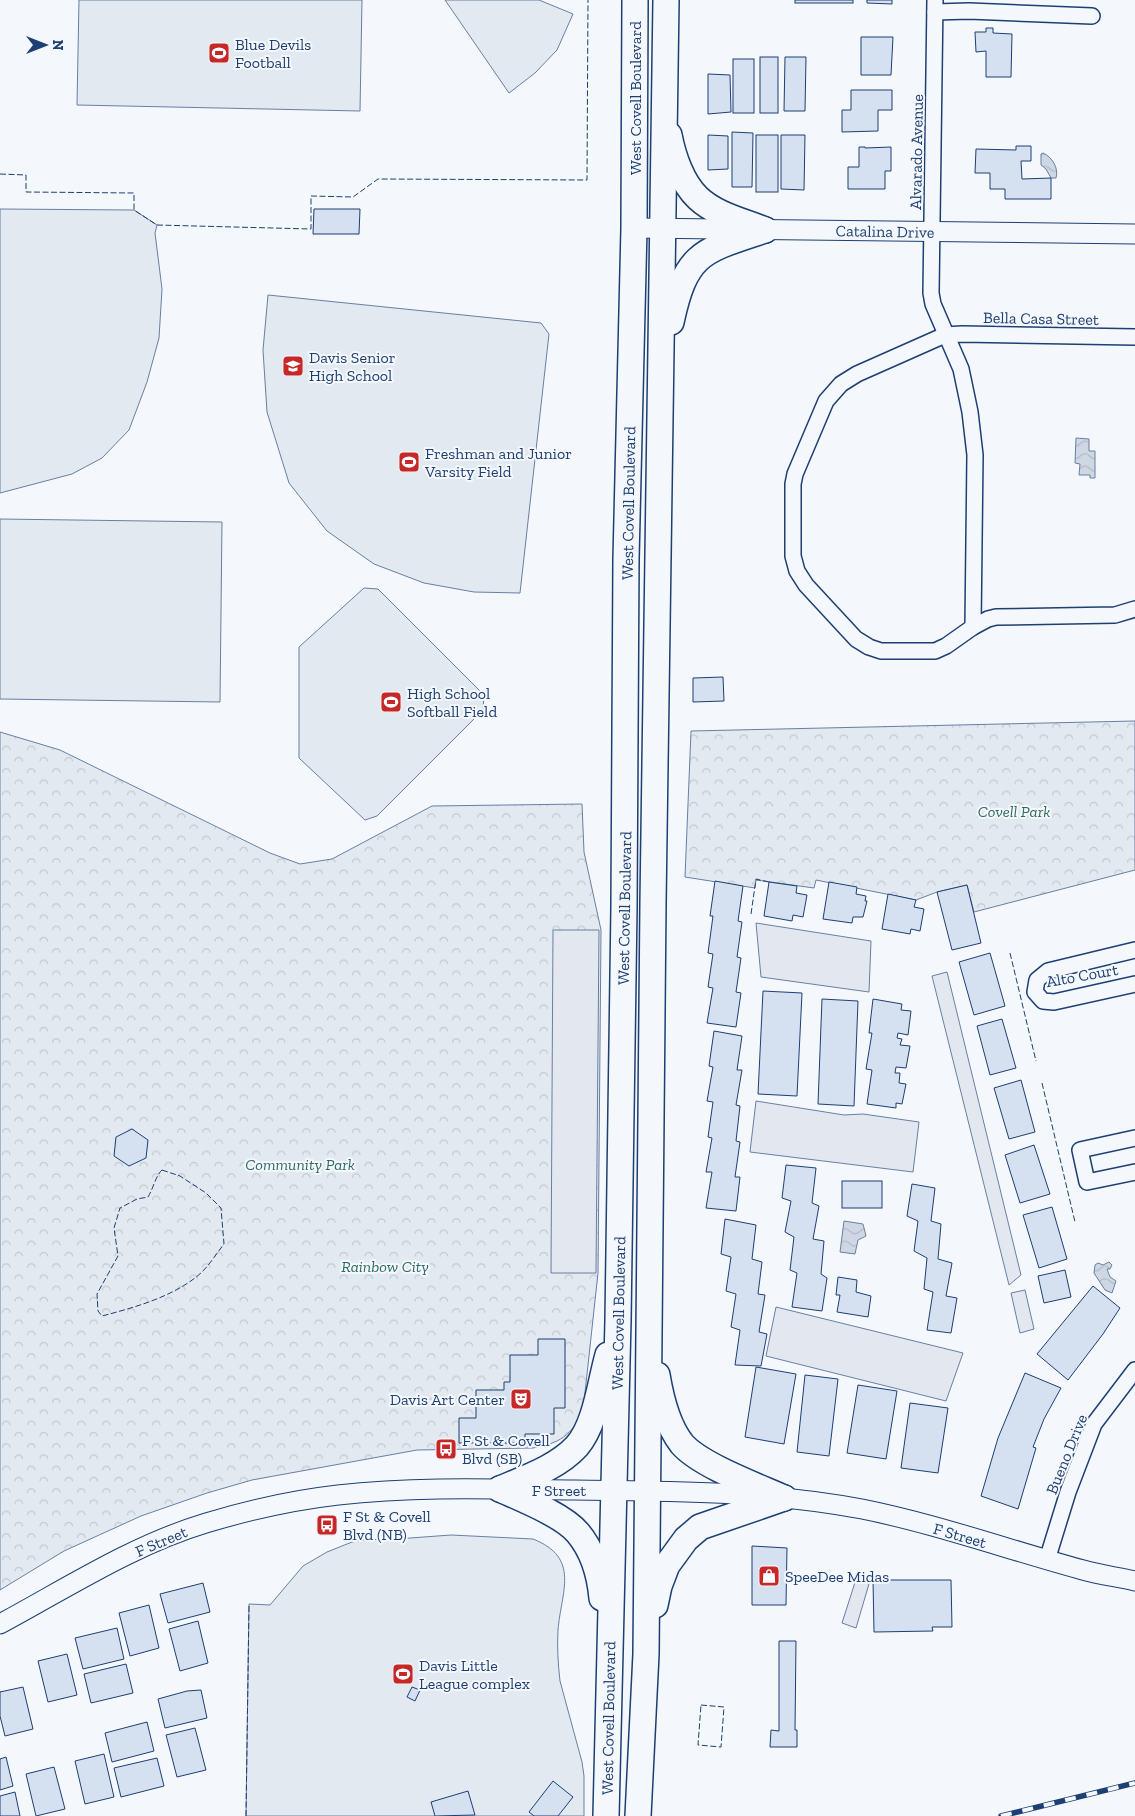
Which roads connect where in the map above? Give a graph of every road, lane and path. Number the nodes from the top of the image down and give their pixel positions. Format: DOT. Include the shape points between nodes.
graph roads {
  1 [pos="635,0"];
  2 [pos="666,0"];
  3 [pos="935,6"];
  4 [pos="1092,16"];
  5 [pos="664,103"];
  6 [pos="634,228"];
  7 [pos="662,229"];
  8 [pos="765,230"];
  9 [pos="933,232"];
  10 [pos="1135,234"];
  11 [pos="945,335"];
  12 [pos="1135,337"];
  13 [pos="660,368"];
  14 [pos="1135,609"];
  15 [pos="973,627"];
  16 [pos="1135,950"];
  17 [pos="1135,984"];
  18 [pos="1135,1138"];
  19 [pos="1135,1172"];
  20 [pos="618,1320"];
  21 [pos="649,1327"];
  22 [pos="1135,1370"];
  23 [pos="500,1489"];
  24 [pos="615,1490"];
  25 [pos="646,1490"];
  26 [pos="784,1498"];
  27 [pos="1047,1560"];
  28 [pos="1135,1581"];
  29 [pos="0,1624"];
  30 [pos="609,1654"];
  31 [pos="646,1654"];
  32 [pos="606,1816"];
  33 [pos="638,1816"];
  1 -- 6 [label="main road, West Covell Boulevard"];
  2 -- 5 [label="main road, West Covell Boulevard"];
  3 -- 4 [label="street" via="969,11"];
  3 -- 9 [label="street, Alvarado Avenue"];
  5 -- 7 [label="main road, West Covell Boulevard"];
  5 -- 8 [label="main road" via="672,151 696,196 717,211"];
  6 -- 7 [label="street, Catalina Drive"];
  6 -- 20 [label="main road, West Covell Boulevard" via="626,559"];
  7 -- 8 [label="street, Catalina Drive"];
  7 -- 13 [label="main road, West Covell Boulevard"];
  8 -- 9 [label="street, Catalina Drive"];
  8 -- 13 [label="main road" via="716,246 691,265 675,300"];
  9 -- 10 [label="street, Catalina Drive"];
  9 -- 11 [label="street, Alvarado Avenue" via="931,293"];
  11 -- 12 [label="street, Bella Casa Street"];
  11 -- 15 [label="street, Alvarado Avenue" via="961,369 975,455"];
  11 -- 15 [label="street" via="856,374 832,392 795,474 793,556 806,585 856,639 869,647 881,651 935,651"];
  13 -- 21 [label="main road, West Covell Boulevard"];
  14 -- 15 [label="street" via="1115,615 996,617"];
  16 -- 17 [label="street, Alto Court" via="1048,971 1037,980 1035,992 1043,1001 1054,1002"];
  18 -- 19 [label="street" via="1080,1150 1087,1182"];
  20 -- 23 [label="main road" via="595,1408 579,1444 557,1462"];
  20 -- 24 [label="main road, West Covell Boulevard"];
  21 -- 25 [label="main road, West Covell Boulevard"];
  21 -- 26 [label="main road" via="661,1397 671,1426 682,1443 708,1463"];
  22 -- 27 [label="street, Bueno Drive" via="1094,1424"];
  23 -- 24 [label="street, F Street"];
  23 -- 29 [label="street, F Street" via="338,1495 235,1515 180,1532 129,1554"];
  23 -- 30 [label="main road" via="560,1519 578,1533 590,1550 601,1586"];
  24 -- 25 [label="street, F Street"];
  24 -- 30 [label="main road, West Covell Boulevard"];
  25 -- 26 [label="street, F Street"];
  25 -- 31 [label="main road, West Covell Boulevard"];
  26 -- 27 [label="street, F Street" via="880,1513"];
  26 -- 31 [label="main road" via="700,1528 686,1538 667,1565 659,1586"];
  27 -- 28 [label="street, F Street"];
  30 -- 32 [label="main road, West Covell Boulevard"];
  31 -- 33 [label="main road, West Covell Boulevard"];
}
